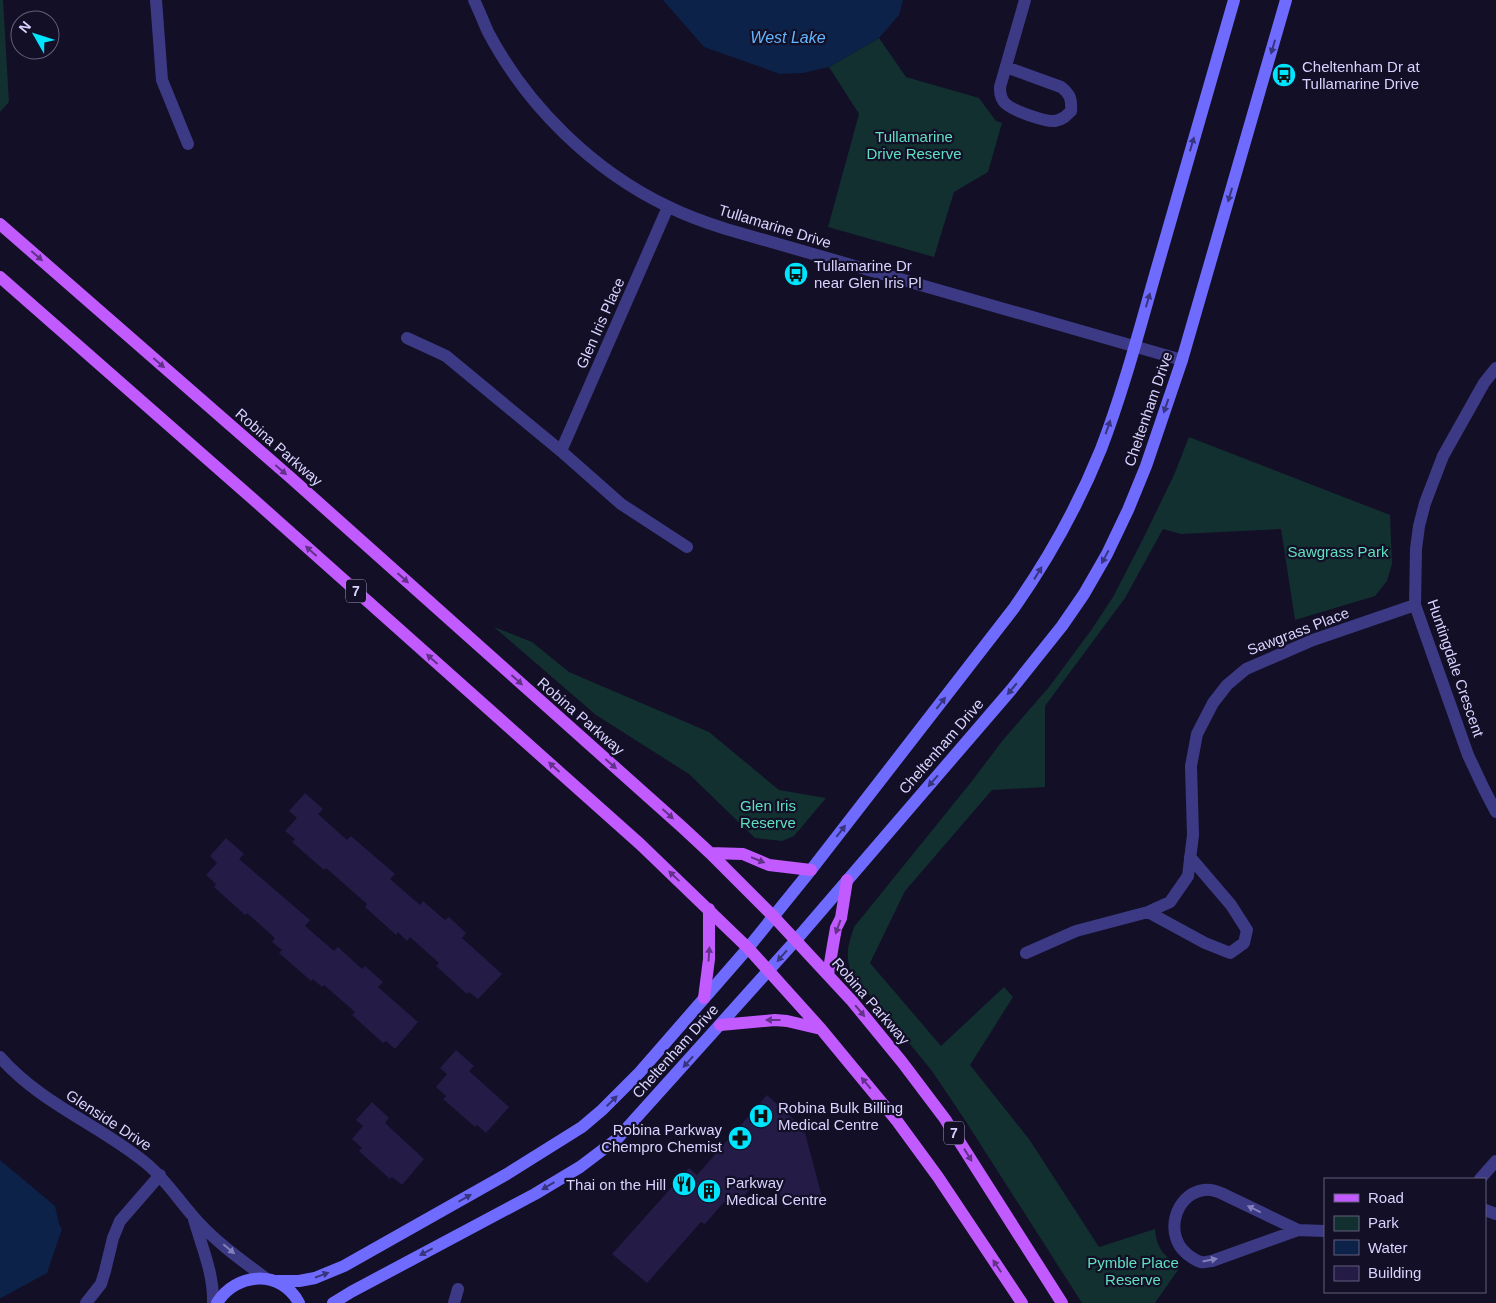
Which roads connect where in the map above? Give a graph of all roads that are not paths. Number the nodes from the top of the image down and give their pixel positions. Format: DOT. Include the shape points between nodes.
graph roads {
  1 [pos="156,0"];
  2 [pos="474,0"];
  3 [pos="1026,0"];
  4 [pos="1234,0"];
  5 [pos="1286,0"];
  6 [pos="1006,67"];
  7 [pos="188,144"];
  8 [pos="668,207"];
  9 [pos="0,224"];
  10 [pos="0,277"];
  11 [pos="407,338"];
  12 [pos="1134,347"];
  13 [pos="1182,360"];
  14 [pos="1496,368"];
  15 [pos="561,451"];
  16 [pos="687,547"];
  17 [pos="1415,605"];
  18 [pos="1496,812"];
  19 [pos="710,853"];
  20 [pos="1190,857"];
  21 [pos="811,870"];
  22 [pos="847,880"];
  23 [pos="710,909"];
  24 [pos="1148,912"];
  25 [pos="773,916"];
  26 [pos="796,940"];
  27 [pos="748,948"];
  28 [pos="1026,954"];
  29 [pos="769,971"];
  30 [pos="828,975"];
  31 [pos="704,998"];
  32 [pos="720,1025"];
  33 [pos="821,1029"];
  34 [pos="0,1057"];
  35 [pos="1496,1161"];
  36 [pos="160,1175"];
  37 [pos="1481,1178"];
  38 [pos="193,1216"];
  39 [pos="1298,1230"];
  40 [pos="1324,1231"];
  41 [pos="271,1280"];
  42 [pos="458,1290"];
  43 [pos="86,1303"];
  44 [pos="215,1303"];
  45 [pos="298,1303"];
  46 [pos="333,1303"];
  47 [pos="454,1303"];
  48 [pos="1022,1303"];
  49 [pos="1062,1303"];
  1 -- 7 [label="street" via="162,80"];
  2 -- 8 [label="street, Tullamarine Drive" via="488,32 536,104 582,151"];
  3 -- 6 [label="street"];
  12 -- 4 [label="main road, Cheltenham Drive, one-way"];
  5 -- 13 [label="main road, Cheltenham Drive, one-way"];
  6 -- 6 [label="street" via="1000,95 1008,106 1053,121 1071,111 1072,100 1061,87"];
  8 -- 12 [label="street, Tullamarine Drive" via="735,232"];
  8 -- 15 [label="street, Glen Iris Place"];
  9 -- 19 [label="main road, Robina Parkway / 7, one-way" via="291,478"];
  23 -- 10 [label="main road, 7, one-way"];
  11 -- 15 [label="street" via="446,356"];
  12 -- 13 [label="street, Tullamarine Drive"];
  21 -- 12 [label="main road, Cheltenham Drive, one-way" via="974,662 1036,577 1081,495 1098,456"];
  13 -- 22 [label="main road, Cheltenham Drive, one-way" via="1146,466 1107,554 1084,594 1011,690"];
  14 -- 17 [label="street, Huntingdale Crescent" via="1484,383 1443,456 1424,502 1416,549"];
  15 -- 16 [label="street" via="621,504"];
  17 -- 18 [label="street, Huntingdale Crescent" via="1468,755"];
  17 -- 20 [label="street, Sawgrass Place" via="1314,640 1246,669 1227,684 1212,703 1198,734 1191,766 1193,835"];
  19 -- 21 [label="main road, one-way" via="743,854 769,865"];
  19 -- 25 [label="main road, Robina Parkway / 7"];
  20 -- 24 [label="street, Sawgrass Place" via="1188,876 1170,902"];
  20 -- 24 [label="street" via="1232,905 1247,930 1244,943 1230,953"];
  21 -- 25 [label="main road, Cheltenham Drive"];
  22 -- 26 [label="main road, Cheltenham Drive"];
  22 -- 30 [label="main road, one-way"];
  23 -- 27 [label="main road, 7"];
  31 -- 23 [label="main road, one-way"];
  24 -- 28 [label="street, Sawgrass Place" via="1076,931"];
  25 -- 26 [label="main road, Robina Parkway / 7"];
  25 -- 27 [label="main road, Cheltenham Drive"];
  26 -- 29 [label="main road, Cheltenham Drive, one-way"];
  26 -- 30 [label="main road, Robina Parkway / 7"];
  27 -- 29 [label="main road, 7"];
  27 -- 31 [label="main road, Cheltenham Drive"];
  29 -- 32 [label="main road, Cheltenham Drive"];
  29 -- 33 [label="main road, 7"];
  30 -- 49 [label="main road, Robina Parkway / 7, one-way" via="902,1062 945,1120"];
  41 -- 31 [label="main road, Cheltenham Drive, one-way" via="307,1280 344,1266 582,1127 640,1072"];
  33 -- 32 [label="main road, one-way" via="775,1020"];
  32 -- 46 [label="main road, Cheltenham Drive, one-way" via="617,1139 580,1167"];
  48 -- 33 [label="main road, 7, one-way" via="916,1147"];
  34 -- 36 [label="street, Glenside Drive" via="48,1100 116,1140"];
  35 -- 37 [label="street"];
  36 -- 38 [label="street, Glenside Drive"];
  36 -- 43 [label="street" via="120,1221 112,1238 101,1284"];
  38 -- 41 [label="street, Glenside Drive, one-way" via="227,1248"];
  38 -- 44 [label="street, Glenside Drive" via="208,1262"];
  39 -- 39 [label="street, one-way" via="1214,1190 1203,1190 1183,1201 1173,1226 1182,1250 1201,1262"];
  39 -- 40 [label="street"];
  41 -- 44 [label="main road, Cheltenham Drive" via="254,1278 240,1282"];
  41 -- 45 [label="main road" via="287,1289"];
  42 -- 47 [label="street"];
}
